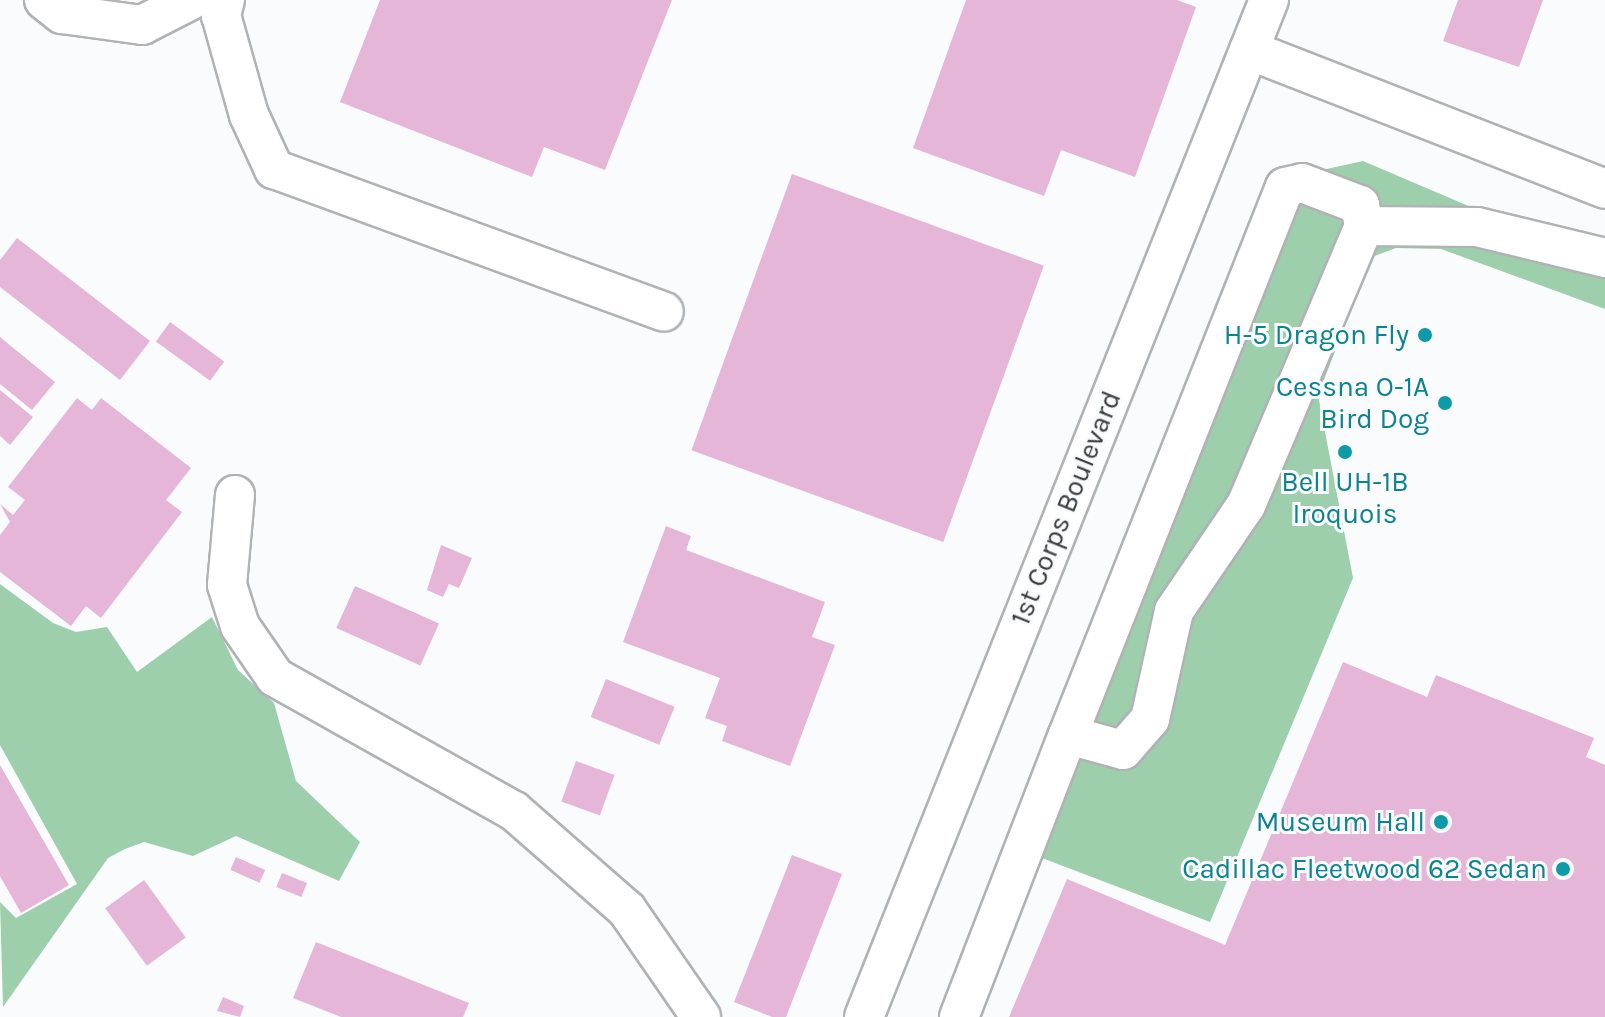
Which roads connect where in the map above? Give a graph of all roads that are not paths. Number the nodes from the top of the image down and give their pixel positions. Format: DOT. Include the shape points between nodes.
graph roads {
  1 [pos="44,0"];
  2 [pos="191,0"];
  3 [pos="225,0"];
  4 [pos="1269,0"];
  5 [pos="1249,50"];
  6 [pos="1605,189"];
  7 [pos="1364,226"];
  8 [pos="1605,258"];
  9 [pos="664,312"];
  10 [pos="235,495"];
  11 [pos="1068,735"];
  12 [pos="701,1017"];
  13 [pos="864,1017"];
  14 [pos="959,1017"];
  1 -- 2 [label="lane" via="62,14 142,25"];
  3 -- 9 [label="lane" via="221,15 249,115 274,169"];
  4 -- 5 [label="lane, 1st Corps Boulevard"];
  5 -- 6 [label="lane"];
  5 -- 13 [label="lane, 1st Corps Boulevard"];
  7 -- 8 [label="lane" via="1477,227"];
  7 -- 11 [label="lane" via="1246,505 1174,611 1150,719 1123,750"];
  7 -- 11 [label="lane" via="1360,205 1302,183 1285,187"];
  10 -- 12 [label="lane" via="227,585 240,626 275,677 514,811 627,910"];
  11 -- 14 [label="lane"];
}
